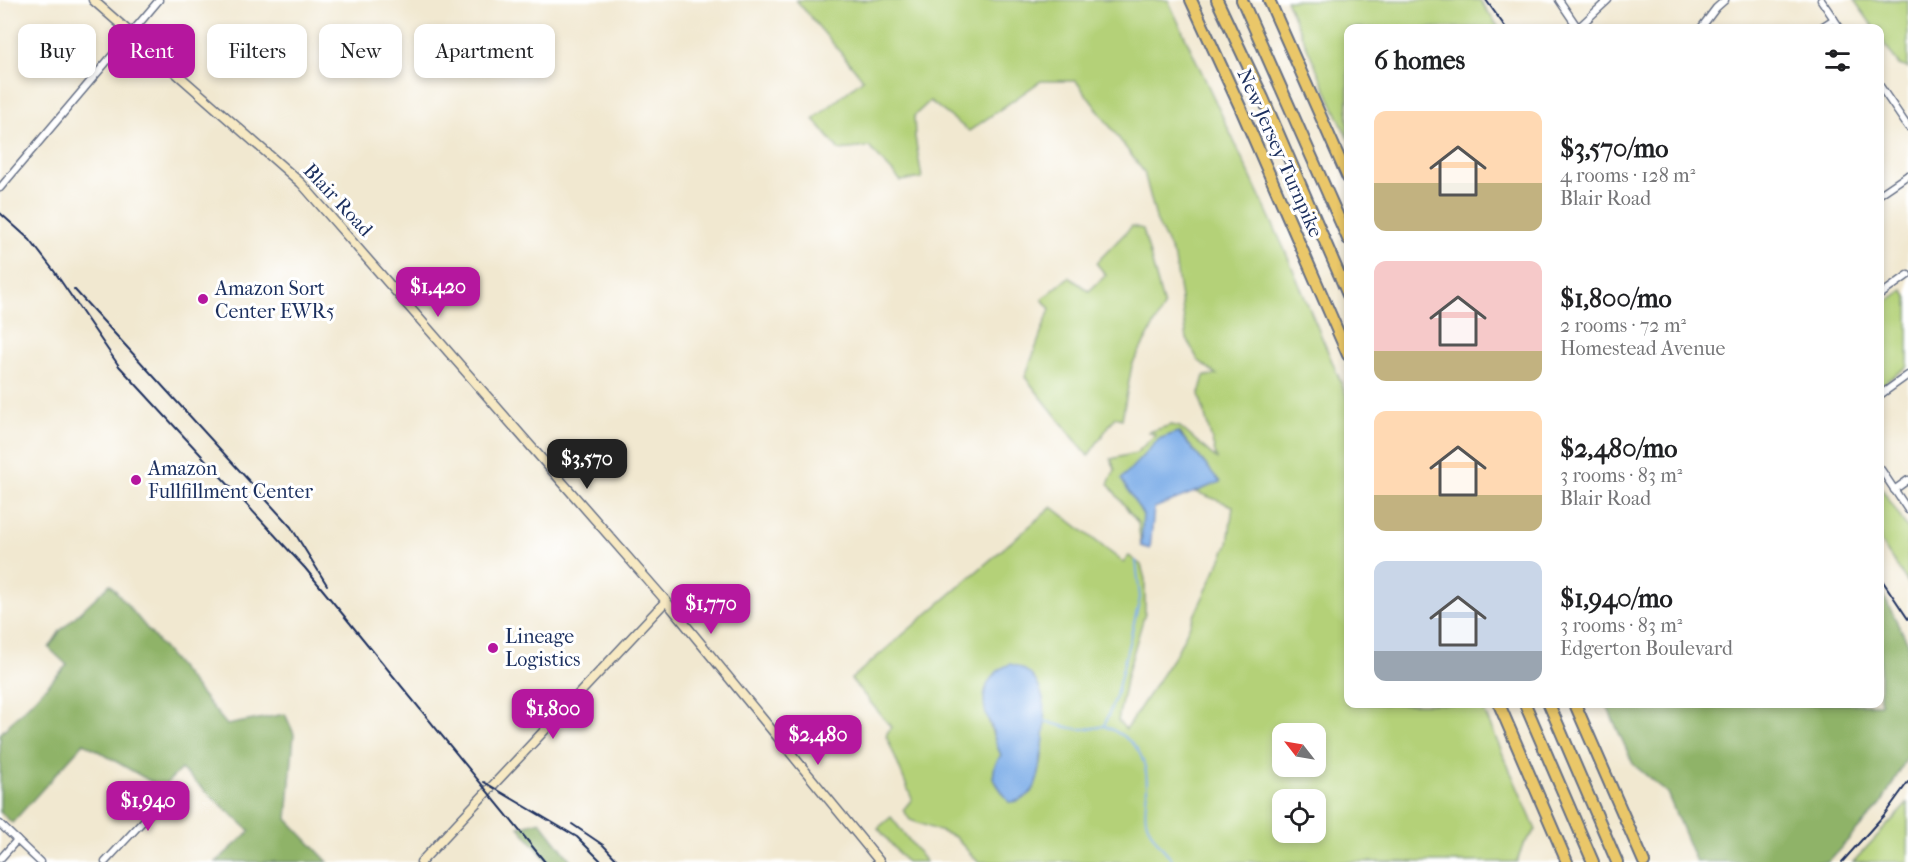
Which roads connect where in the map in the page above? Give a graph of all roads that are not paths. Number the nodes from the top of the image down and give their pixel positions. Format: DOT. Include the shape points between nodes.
graph roads {
  1 [pos="93,0"];
  2 [pos="159,0"];
  3 [pos="1191,0"];
  4 [pos="1218,0"];
  5 [pos="1242,0"];
  6 [pos="1269,0"];
  7 [pos="1559,0"];
  8 [pos="1608,0"];
  9 [pos="1725,0"];
  10 [pos="1821,0"];
  11 [pos="1834,19"];
  12 [pos="119,24"];
  13 [pos="139,24"];
  14 [pos="1575,24"];
  15 [pos="1582,24"];
  16 [pos="1704,24"];
  17 [pos="1826,24"];
  18 [pos="1837,24"];
  19 [pos="108,60"];
  20 [pos="182,78"];
  21 [pos="1884,94"];
  22 [pos="1908,127"];
  23 [pos="1344,169"];
  24 [pos="1908,175"];
  25 [pos="0,188"];
  26 [pos="1884,191"];
  27 [pos="1344,230"];
  28 [pos="1908,275"];
  29 [pos="1344,286"];
  30 [pos="1884,292"];
  31 [pos="1344,346"];
  32 [pos="1908,375"];
  33 [pos="1884,392"];
  34 [pos="1884,474"];
  35 [pos="1908,480"];
  36 [pos="1894,490"];
  37 [pos="1908,510"];
  38 [pos="666,601"];
  39 [pos="1501,708"];
  40 [pos="1527,708"];
  41 [pos="1551,708"];
  42 [pos="1577,708"];
  43 [pos="175,787"];
  44 [pos="0,824"];
  45 [pos="17,840"];
  46 [pos="0,859"];
  47 [pos="40,862"];
  48 [pos="105,862"];
  49 [pos="421,862"];
  50 [pos="880,862"];
  51 [pos="1567,862"];
  52 [pos="1593,862"];
  53 [pos="1617,862"];
  54 [pos="1644,862"];
  1 -- 12 [label="street, Blair Road"];
  2 -- 13 [label="street"];
  3 -- 31 [label="highway, New Jersey Turnpike"];
  4 -- 29 [label="highway, New Jersey Turnpike"];
  5 -- 27 [label="highway, New Jersey Turnpike"];
  6 -- 23 [label="highway"];
  7 -- 14 [label="street"];
  8 -- 15 [label="street"];
  9 -- 16 [label="street"];
  10 -- 11 [label="street"];
  11 -- 17 [label="street"];
  11 -- 18 [label="street"];
  19 -- 25 [label="street"];
  20 -- 38 [label="street, Blair Road" via="301,183"];
  21 -- 22 [label="street"];
  24 -- 26 [label="street"];
  28 -- 30 [label="street"];
  32 -- 33 [label="street"];
  34 -- 36 [label="street"];
  35 -- 36 [label="street"];
  36 -- 37 [label="street"];
  38 -- 49 [label="street"];
  38 -- 50 [label="street, Blair Road"];
  39 -- 51 [label="highway"];
  40 -- 52 [label="highway"];
  41 -- 53 [label="highway"];
  42 -- 54 [label="highway"];
  43 -- 48 [label="street"];
  44 -- 45 [label="street"];
  45 -- 46 [label="street"];
  45 -- 47 [label="street"];
}
